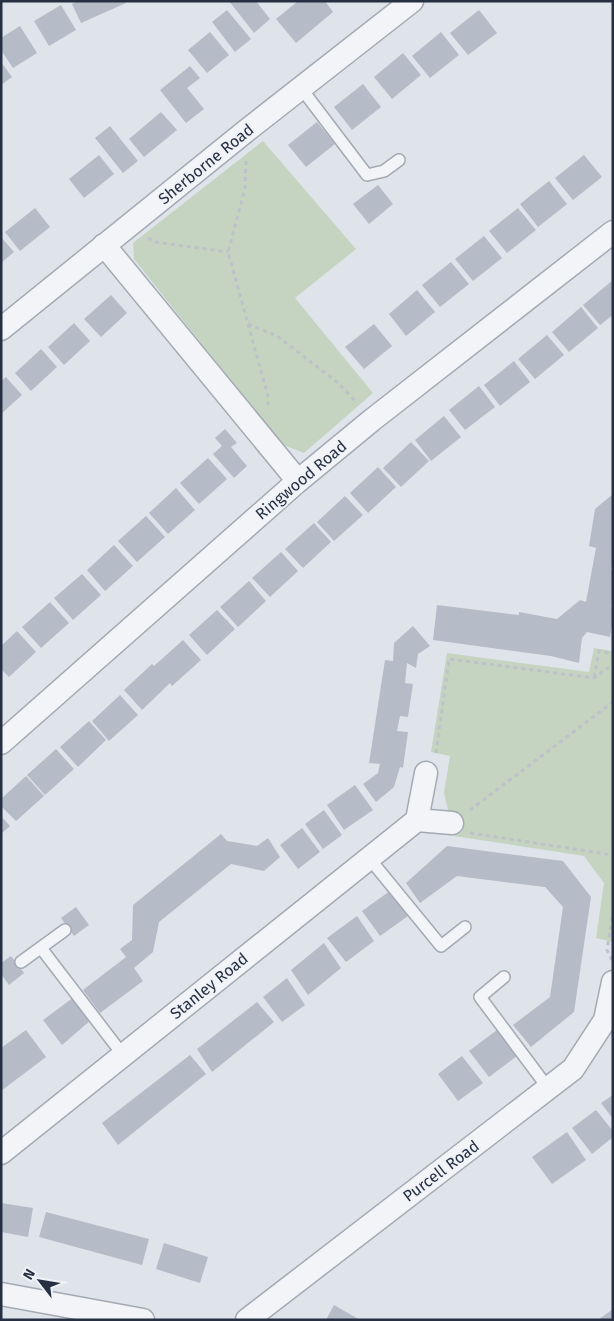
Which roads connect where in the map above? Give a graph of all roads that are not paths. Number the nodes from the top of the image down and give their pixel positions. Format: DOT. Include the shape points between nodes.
graph roads {
  1 [pos="412,1"];
  2 [pos="301,88"];
  3 [pos="399,160"];
  4 [pos="613,232"];
  5 [pos="104,245"];
  6 [pos="1,329"];
  7 [pos="298,482"];
  8 [pos="1,743"];
  9 [pos="426,774"];
  10 [pos="417,820"];
  11 [pos="452,823"];
  12 [pos="369,858"];
  13 [pos="465,927"];
  14 [pos="65,930"];
  15 [pos="42,948"];
  16 [pos="20,962"];
  17 [pos="504,977"];
  18 [pos="612,995"];
  19 [pos="123,1055"];
  20 [pos="548,1088"];
  21 [pos="1,1153"];
  22 [pos="1,1294"];
  23 [pos="143,1320"];
  24 [pos="247,1320"];
  1 -- 2 [label="street, Sherborne Road"];
  2 -- 3 [label="lane" via="367,175 384,172"];
  2 -- 5 [label="street, Sherborne Road"];
  4 -- 7 [label="street, Ringwood Road" via="372,420"];
  5 -- 6 [label="street, Sherborne Road"];
  5 -- 7 [label="street"];
  7 -- 8 [label="street, Ringwood Road"];
  9 -- 10 [label="street"];
  10 -- 11 [label="street"];
  10 -- 12 [label="street, Stanley Road"];
  12 -- 13 [label="lane" via="441,946"];
  12 -- 19 [label="street, Stanley Road"];
  14 -- 15 [label="lane"];
  15 -- 16 [label="lane"];
  15 -- 19 [label="lane"];
  17 -- 20 [label="lane" via="480,997"];
  18 -- 20 [label="street, Purcell Road" via="605,1020 573,1069"];
  19 -- 21 [label="street, Stanley Road"];
  20 -- 24 [label="street, Purcell Road"];
  22 -- 23 [label="street"];
}
